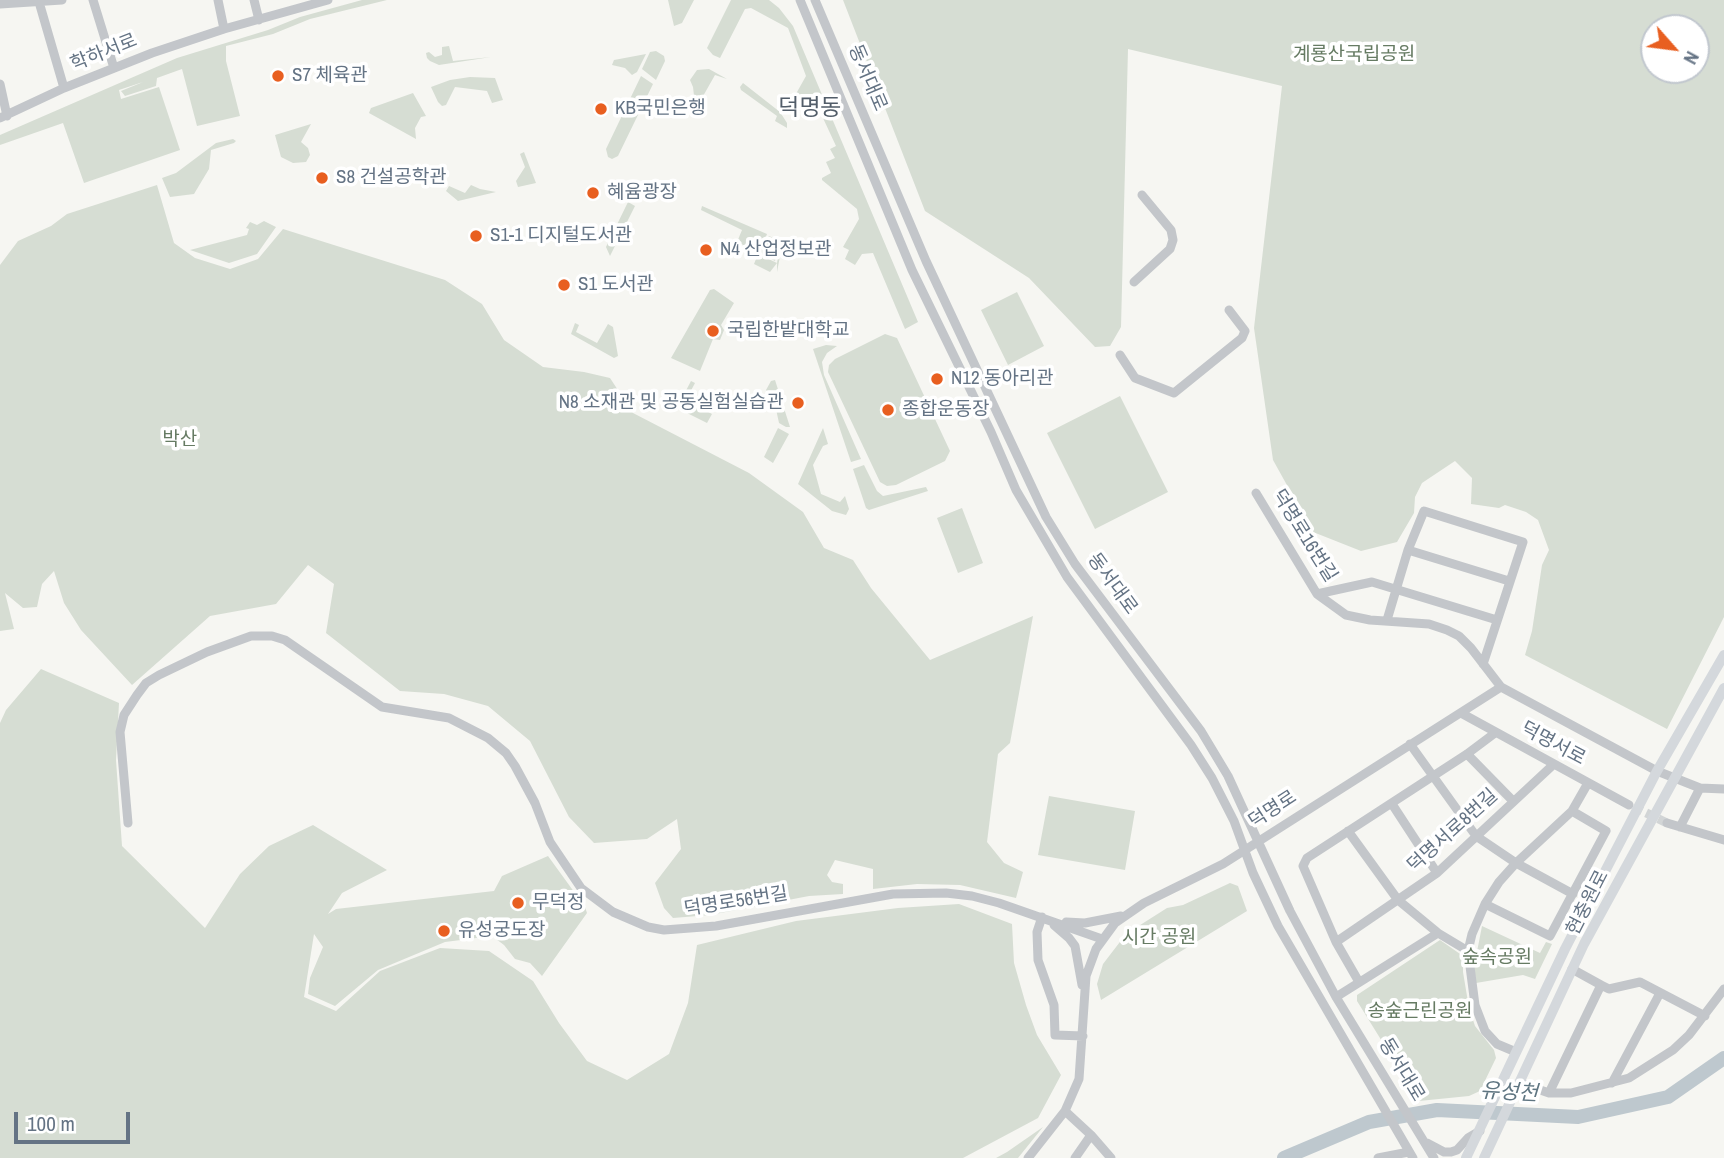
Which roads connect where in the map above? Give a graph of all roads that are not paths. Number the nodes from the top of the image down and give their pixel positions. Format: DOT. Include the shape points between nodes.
graph roads {
  1 [pos="62,0"];
  2 [pos="93,0"];
  3 [pos="218,0"];
  4 [pos="254,0"];
  5 [pos="291,0"];
  6 [pos="328,0"];
  7 [pos="800,0"];
  8 [pos="816,0"];
  9 [pos="39,2"];
  10 [pos="0,4"];
  11 [pos="292,11"];
  12 [pos="260,20"];
  13 [pos="224,29"];
  14 [pos="114,68"];
  15 [pos="0,84"];
  16 [pos="64,88"];
  17 [pos="3,117"];
  18 [pos="1142,195"];
  19 [pos="1134,282"];
  20 [pos="1229,310"];
  21 [pos="1120,355"];
  22 [pos="1256,493"];
  23 [pos="1408,550"];
  24 [pos="1509,581"];
  25 [pos="1396,588"];
  26 [pos="1317,594"];
  27 [pos="1387,620"];
  28 [pos="1497,620"];
  29 [pos="1724,655"];
  30 [pos="1483,663"];
  31 [pos="1501,687"];
  32 [pos="1724,688"];
  33 [pos="1461,713"];
  34 [pos="1495,733"];
  35 [pos="1410,744"];
  36 [pos="1467,754"];
  37 [pos="1554,764"];
  38 [pos="1657,771"];
  39 [pos="1433,776"];
  40 [pos="1673,778"];
  41 [pos="1588,783"];
  42 [pos="1700,788"];
  43 [pos="1724,789"];
  44 [pos="1513,801"];
  45 [pos="1392,804"];
  46 [pos="1629,805"];
  47 [pos="1572,811"];
  48 [pos="128,823"];
  49 [pos="1667,823"];
  50 [pos="1680,827"];
  51 [pos="1348,831"];
  52 [pos="1476,835"];
  53 [pos="1724,840"];
  54 [pos="1258,841"];
  55 [pos="1244,850"];
  56 [pos="1516,863"];
  57 [pos="1437,873"];
  58 [pos="1573,894"];
  59 [pos="1398,900"];
  60 [pos="1485,904"];
  61 [pos="1123,916"];
  62 [pos="1044,918"];
  63 [pos="1438,933"];
  64 [pos="1102,939"];
  65 [pos="1336,942"];
  66 [pos="1468,951"];
  67 [pos="1572,970"];
  68 [pos="1359,982"];
  69 [pos="1601,985"];
  70 [pos="1724,989"];
  71 [pos="1084,992"];
  72 [pos="1660,993"];
  73 [pos="1336,997"];
  74 [pos="1705,1016"];
  75 [pos="1083,1036"];
  76 [pos="1516,1052"];
  77 [pos="1520,1083"];
  78 [pos="1612,1083"];
  79 [pos="1549,1093"];
  80 [pos="1065,1111"];
  81 [pos="1481,1130"];
  82 [pos="1091,1135"];
  83 [pos="1425,1142"];
  84 [pos="1409,1154"];
  85 [pos="1488,1155"];
  86 [pos="1028,1158"];
  87 [pos="1075,1158"];
  88 [pos="1111,1158"];
  89 [pos="1378,1158"];
  90 [pos="1434,1158"];
  91 [pos="1466,1158"];
  1 -- 9 [label="street"];
  2 -- 14 [label="street"];
  3 -- 13 [label="street"];
  4 -- 12 [label="street"];
  5 -- 11 [label="street"];
  6 -- 11 [label="street, 학하서로"];
  7 -- 55 [label="street, 동서대로" via="912,270 1016,490 1067,577 1191,745 1225,803"];
  8 -- 54 [label="street, 동서대로" via="926,261 1046,517 1201,731"];
  9 -- 10 [label="street"];
  9 -- 16 [label="street"];
  11 -- 12 [label="street, 학하서로"];
  12 -- 13 [label="street, 학하서로"];
  13 -- 14 [label="street, 학하서로"];
  14 -- 16 [label="street, 학하서로"];
  15 -- 17 [label="street"];
  16 -- 17 [label="street, 학하서로"];
  18 -- 19 [label="street" via="1171,230 1173,240 1170,249"];
  20 -- 21 [label="street" via="1245,331 1242,338 1174,393 1135,379"];
  22 -- 26 [label="street, 덕명로16번길"];
  23 -- 24 [label="street"];
  23 -- 24 [label="street" via="1424,511 1523,542"];
  23 -- 25 [label="street"];
  24 -- 28 [label="street"];
  25 -- 26 [label="street" via="1372,582"];
  25 -- 27 [label="street"];
  25 -- 28 [label="street"];
  26 -- 27 [label="street, 덕명로16번길" via="1346,615"];
  27 -- 30 [label="street, 덕명로16번길" via="1447,630 1459,636"];
  28 -- 30 [label="street"];
  29 -- 38 [label="main road, 현충원로"];
  30 -- 31 [label="street, 덕명로16번길"];
  31 -- 33 [label="street, 덕명로"];
  31 -- 38 [label="street"];
  32 -- 40 [label="main road, 현충원로"];
  33 -- 34 [label="street, 덕명서로"];
  33 -- 35 [label="street, 덕명로"];
  34 -- 36 [label="street"];
  34 -- 37 [label="street, 덕명서로"];
  35 -- 39 [label="street"];
  35 -- 54 [label="street, 덕명로"];
  36 -- 39 [label="street"];
  36 -- 44 [label="street"];
  37 -- 41 [label="street, 덕명서로"];
  37 -- 44 [label="street, 덕명서로8번길"];
  38 -- 40 [label="street"];
  38 -- 76 [label="main road, 현충원로"];
  39 -- 45 [label="street"];
  39 -- 52 [label="street"];
  40 -- 42 [label="street"];
  40 -- 67 [label="main road, 현충원로"];
  41 -- 46 [label="street, 덕명서로"];
  41 -- 47 [label="street"];
  42 -- 43 [label="street"];
  42 -- 50 [label="street"];
  44 -- 52 [label="street, 덕명서로8번길"];
  45 -- 51 [label="street"];
  45 -- 57 [label="street"];
  47 -- 56 [label="street"];
  47 -- 58 [label="street" via="1606,831"];
  48 -- 62 [label="street, 덕명로56번길" via="120,732 124,715 142,689 159,675 207,652 251,636 272,636 285,640 383,707 449,718 488,738 515,766 536,803 550,842 581,888 613,912 648,927 716,926 916,892 972,895"];
  49 -- 50 [label="street"];
  50 -- 53 [label="street"];
  51 -- 59 [label="street"];
  51 -- 65 [label="street" via="1307,858 1303,866"];
  52 -- 56 [label="street"];
  52 -- 57 [label="street, 덕명서로8번길"];
  54 -- 55 [label="street, 덕명로"];
  54 -- 73 [label="street, 동서대로"];
  55 -- 61 [label="street, 덕명로"];
  55 -- 84 [label="street, 동서대로" via="1278,926"];
  56 -- 58 [label="street"];
  56 -- 60 [label="street"];
  57 -- 59 [label="street, 덕명서로8번길"];
  58 -- 60 [label="street" via="1550,936"];
  59 -- 63 [label="street"];
  59 -- 65 [label="street, 덕명서로8번길"];
  60 -- 66 [label="street"];
  61 -- 62 [label="street" via="1085,923"];
  61 -- 64 [label="street, 덕명로"];
  62 -- 64 [label="street, 덕명로56번길"];
  62 -- 71 [label="street" via="1075,946"];
  62 -- 75 [label="street" via="1037,932 1038,960 1054,1005 1055,1035"];
  63 -- 66 [label="street"];
  63 -- 68 [label="street"];
  64 -- 71 [label="street, 덕명로" via="1090,961"];
  65 -- 68 [label="street"];
  66 -- 76 [label="street" via="1475,1005 1485,1031 1497,1044"];
  67 -- 69 [label="street"];
  67 -- 77 [label="main road, 현충원로"];
  68 -- 73 [label="street"];
  69 -- 72 [label="street" via="1609,989 1640,982"];
  69 -- 79 [label="street"];
  70 -- 74 [label="street"];
  71 -- 75 [label="street, 덕명로"];
  72 -- 74 [label="street"];
  72 -- 78 [label="street"];
  73 -- 83 [label="street, 동서대로"];
  74 -- 78 [label="street" via="1673,1049 1629,1078"];
  75 -- 80 [label="street, 덕명로" via="1079,1079"];
  76 -- 81 [label="main road, 현충원로"];
  77 -- 79 [label="street"];
  77 -- 85 [label="main road, 현충원로"];
  78 -- 79 [label="street"];
  80 -- 82 [label="street"];
  80 -- 86 [label="street, 덕명로"];
  81 -- 83 [label="street" via="1451,1152"];
  81 -- 91 [label="main road, 현충원로"];
  82 -- 87 [label="street"];
  82 -- 88 [label="street"];
  83 -- 90 [label="street, 동서대로"];
  84 -- 89 [label="street"];
}
